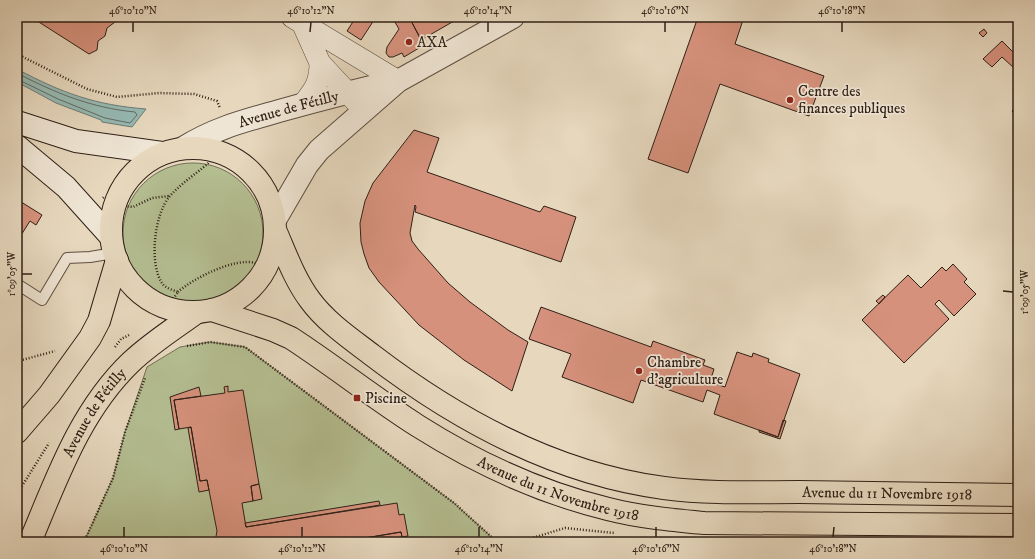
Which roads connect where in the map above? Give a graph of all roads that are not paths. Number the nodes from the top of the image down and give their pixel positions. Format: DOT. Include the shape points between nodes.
graph roads {
  1 [pos="513,17"];
  2 [pos="297,21"];
  3 [pos="320,63"];
  4 [pos="398,81"];
  5 [pos="346,92"];
  6 [pos="303,104"];
  7 [pos="364,111"];
  8 [pos="17,122"];
  9 [pos="17,146"];
  10 [pos="183,148"];
  11 [pos="162,153"];
  12 [pos="275,226"];
  13 [pos="114,250"];
  14 [pos="17,284"];
  15 [pos="204,311"];
  16 [pos="17,432"];
  17 [pos="1018,495"];
  18 [pos="1018,525"];
  19 [pos="30,542"];
  1 -- 4 [label="street, Avenue de Fétilly"];
  2 -- 3 [label="street"];
  2 -- 4 [label="street"];
  3 -- 5 [label="street"];
  3 -- 6 [label="street" via="320,78"];
  4 -- 5 [label="street, Avenue de Fétilly"];
  4 -- 7 [label="street, Avenue de Fétilly"];
  5 -- 6 [label="street, Avenue de Fétilly"];
  5 -- 7 [label="street"];
  6 -- 10 [label="street, Avenue de Fétilly" via="224,127 202,136"];
  7 -- 12 [label="street, Avenue de Fétilly" via="307,165"];
  8 -- 11 [label="street" via="76,141"];
  9 -- 13 [label="street" via="66,186"];
  10 -- 11 [label="main road"];
  10 -- 12 [label="main road" via="220,152 237,160 251,171 271,202"];
  11 -- 13 [label="main road" via="134,172 116,201 112,219"];
  12 -- 15 [label="main road" via="273,252 255,284 243,296 228,305"];
  12 -- 17 [label="main road, Avenue du 11 Novembre 1918" via="292,267 310,300 327,318 406,381 465,418 514,442 585,470 639,484 705,491"];
  13 -- 14 [label="lane" via="90,258 67,258 42,300"];
  13 -- 15 [label="main road, Avenue du 11 Novembre 1918" via="125,276 150,300 172,300"];
  13 -- 16 [label="main road" via="100,321 49,395"];
  15 -- 18 [label="main road, Avenue du 11 Novembre 1918" via="273,330 291,338 418,426 472,456 538,486 607,509 704,523"];
  15 -- 19 [label="main road, Avenue de Fétilly" via="131,362 96,405 70,448"];
}
